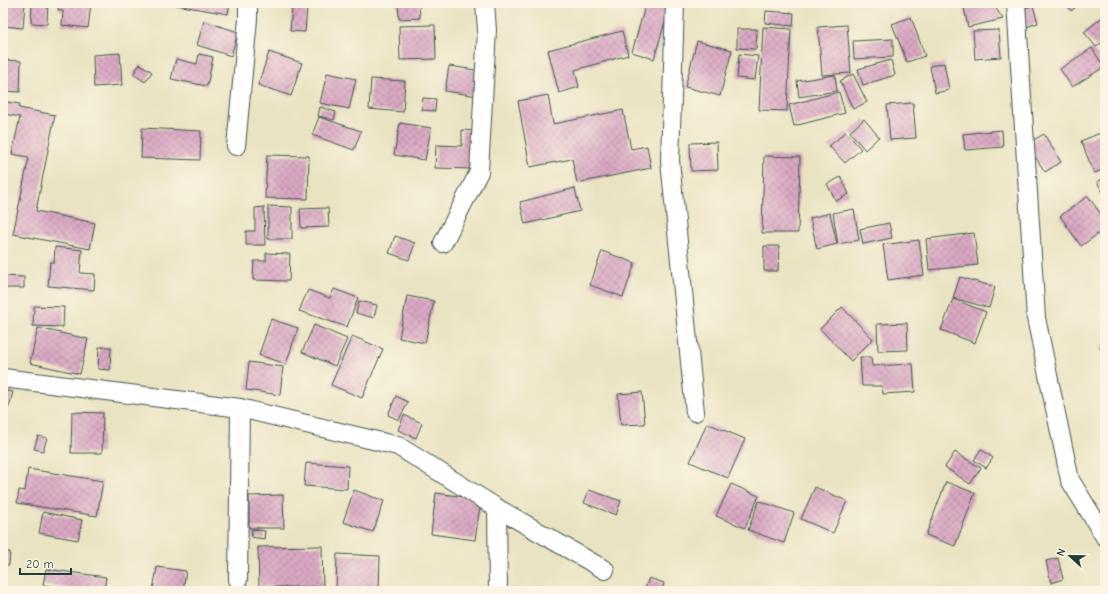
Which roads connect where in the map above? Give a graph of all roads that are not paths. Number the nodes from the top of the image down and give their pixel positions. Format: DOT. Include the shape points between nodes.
graph roads {
  1 [pos="248,3"];
  2 [pos="485,3"];
  3 [pos="675,3"];
  4 [pos="1016,3"];
  5 [pos="236,146"];
  6 [pos="443,243"];
  7 [pos="3,378"];
  8 [pos="240,408"];
  9 [pos="695,412"];
  10 [pos="497,508"];
  11 [pos="1105,537"];
  12 [pos="605,570"];
  13 [pos="238,580"];
  14 [pos="498,591"];
  1 -- 5 [label="street"];
  2 -- 6 [label="street" via="487,30 479,172"];
  3 -- 9 [label="street" via="670,161"];
  4 -- 11 [label="street" via="1036,318 1070,480"];
  7 -- 8 [label="street"];
  8 -- 10 [label="street" via="398,446"];
  8 -- 13 [label="street"];
  10 -- 12 [label="street"];
  10 -- 14 [label="street"];
}
